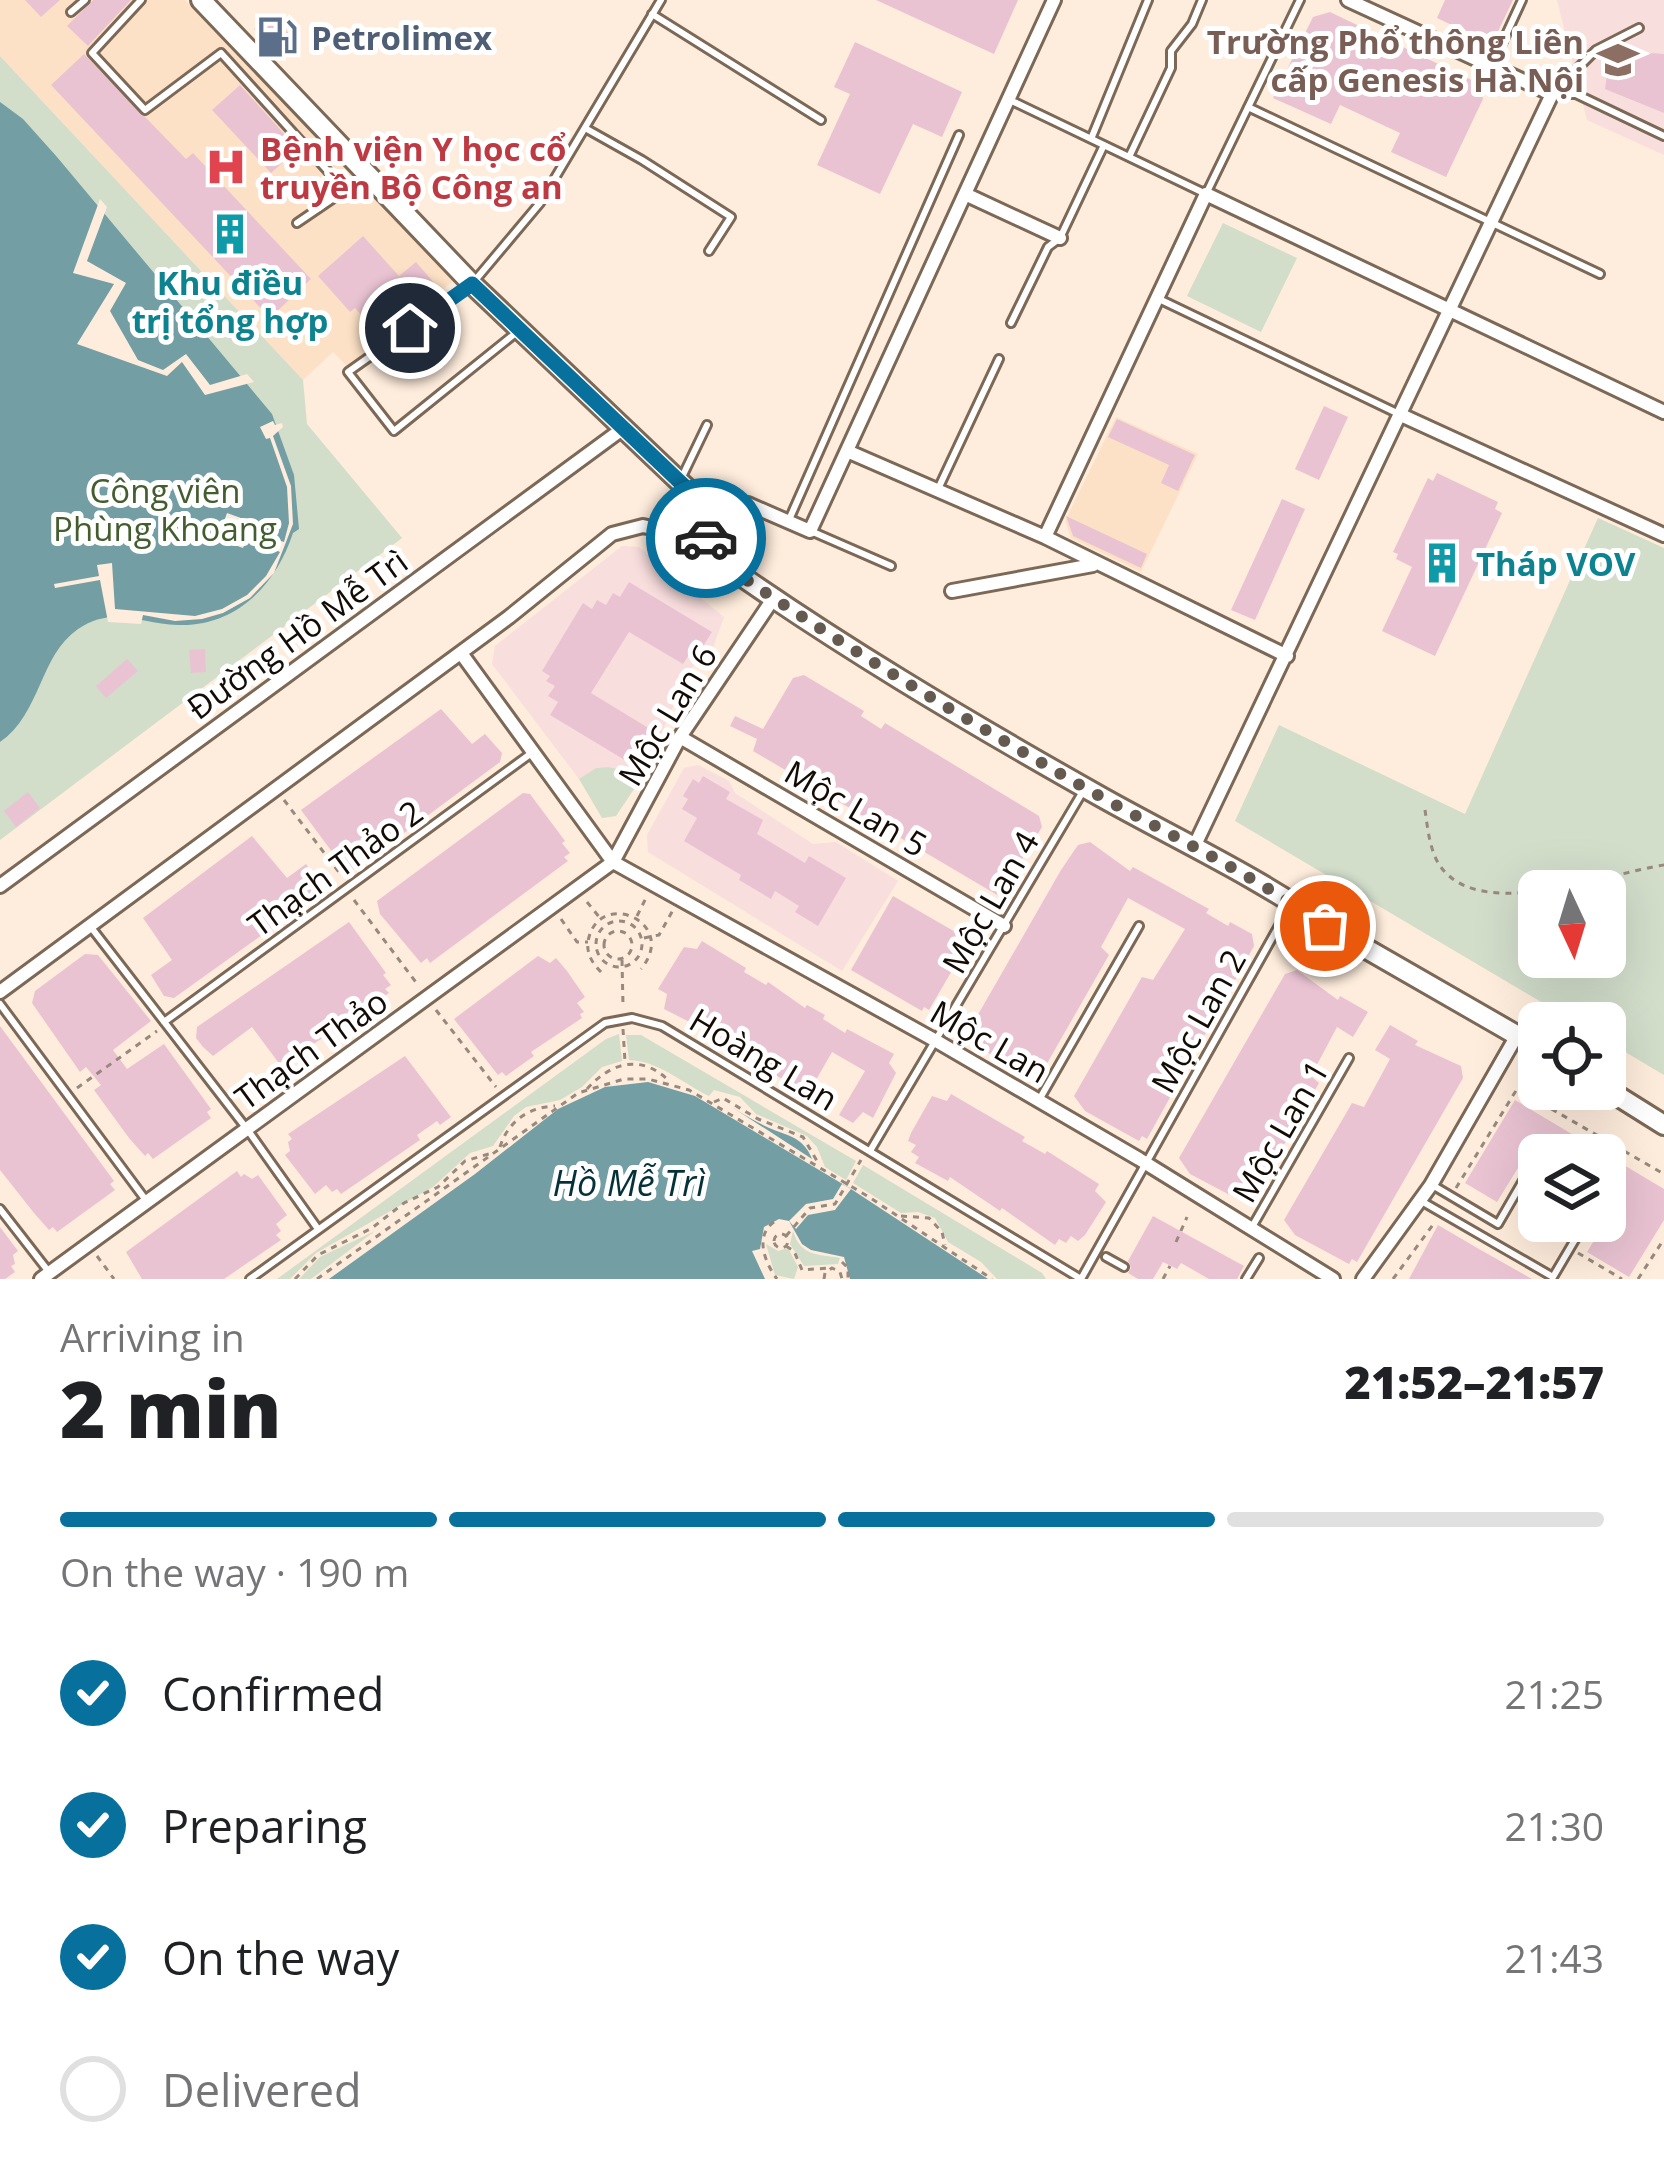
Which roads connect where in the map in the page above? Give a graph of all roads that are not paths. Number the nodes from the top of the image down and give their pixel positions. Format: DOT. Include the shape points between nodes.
graph roads {
  1 [pos="85,0"];
  2 [pos="141,0"];
  3 [pos="201,0"];
  4 [pos="662,0"];
  5 [pos="1054,0"];
  6 [pos="1148,0"];
  7 [pos="1202,0"];
  8 [pos="1300,0"];
  9 [pos="1348,0"];
  10 [pos="1522,0"];
  11 [pos="71,12"];
  12 [pos="652,14"];
  13 [pos="1639,28"];
  14 [pos="1491,66"];
  15 [pos="1552,94"];
  16 [pos="1009,99"];
  17 [pos="1248,107"];
  18 [pos="820,120"];
  19 [pos="585,128"];
  20 [pos="959,135"];
  21 [pos="1664,136"];
  22 [pos="1091,139"];
  23 [pos="1104,145"];
  24 [pos="1129,157"];
  25 [pos="369,173"];
  26 [pos="345,190"];
  27 [pos="965,194"];
  28 [pos="1205,194"];
  29 [pos="297,223"];
  30 [pos="1491,223"];
  31 [pos="1060,238"];
  32 [pos="709,251"];
  33 [pos="1600,274"];
  34 [pos="472,284"];
  35 [pos="1156,298"];
  36 [pos="1450,311"];
  37 [pos="1011,323"];
  38 [pos="521,329"];
  39 [pos="999,359"];
  40 [pos="1664,412"];
  41 [pos="1401,415"];
  42 [pos="707,425"];
  43 [pos="626,427"];
  44 [pos="847,451"];
  45 [pos="680,480"];
  46 [pos="936,492"];
  47 [pos="702,503"];
  48 [pos="788,521"];
  49 [pos="810,530"];
  50 [pos="1664,535"];
  51 [pos="1045,537"];
  52 [pos="706,552"];
  53 [pos="1094,565"];
  54 [pos="891,566"];
  55 [pos="952,591"];
  56 [pos="773,599"];
  57 [pos="461,653"];
  58 [pos="1287,656"];
  59 [pos="680,737"];
  60 [pos="533,752"];
  61 [pos="1085,788"];
  62 [pos="1194,847"];
  63 [pos="613,862"];
  64 [pos="0,886"];
  65 [pos="1292,902"];
  66 [pos="90,926"];
  67 [pos="1004,926"];
  68 [pos="1139,926"];
  69 [pos="0,992"];
  70 [pos="0,1004"];
  71 [pos="161,1026"];
  72 [pos="1516,1037"];
  73 [pos="938,1042"];
  74 [pos="1349,1058"];
  75 [pos="1039,1100"];
  76 [pos="1626,1101"];
  77 [pos="1664,1125"];
  78 [pos="247,1129"];
  79 [pos="871,1151"];
  80 [pos="1148,1164"];
  81 [pos="1438,1183"];
  82 [pos="1518,1189"];
  83 [pos="1420,1200"];
  84 [pos="147,1202"];
  85 [pos="0,1208"];
  86 [pos="1498,1224"];
  87 [pos="1252,1227"];
  88 [pos="318,1228"];
  89 [pos="1489,1240"];
  90 [pos="1573,1242"];
  91 [pos="1106,1257"];
  92 [pos="1259,1258"];
  93 [pos="1124,1267"];
  94 [pos="45,1276"];
  95 [pos="250,1279"];
  96 [pos="1081,1279"];
  97 [pos="1246,1279"];
  98 [pos="1333,1279"];
  99 [pos="1363,1279"];
  1 -- 11 [label="lane"];
  2 -- 26 [label="lane" via="92,53 145,110 221,53"];
  3 -- 25 [label="street"];
  4 -- 12 [label="lane"];
  5 -- 16 [label="street"];
  6 -- 22 [label="lane"];
  7 -- 24 [label="lane" via="1171,51 1171,68"];
  8 -- 17 [label="lane"];
  9 -- 14 [label="street"];
  10 -- 14 [label="lane"];
  12 -- 18 [label="lane"];
  12 -- 19 [label="lane"];
  13 -- 15 [label="lane" via="1596,50"];
  14 -- 15 [label="street"];
  15 -- 21 [label="lane" via="1576,94"];
  15 -- 30 [label="street"];
  16 -- 22 [label="lane"];
  16 -- 27 [label="street"];
  17 -- 28 [label="lane"];
  17 -- 30 [label="lane"];
  19 -- 32 [label="lane" via="731,217"];
  19 -- 34 [label="lane" via="540,203"];
  20 -- 48 [label="lane"];
  22 -- 23 [label="lane"];
  23 -- 24 [label="lane"];
  23 -- 31 [label="lane"];
  24 -- 28 [label="lane"];
  25 -- 26 [label="lane"];
  25 -- 34 [label="street"];
  26 -- 29 [label="lane"];
  27 -- 31 [label="street"];
  27 -- 44 [label="street"];
  28 -- 35 [label="street"];
  28 -- 36 [label="street"];
  30 -- 33 [label="lane"];
  30 -- 36 [label="street"];
  31 -- 37 [label="lane"];
  34 -- 38 [label="street"];
  34 -- 38 [label="lane" via="348,372 394,431"];
  35 -- 41 [label="lane"];
  35 -- 51 [label="street"];
  36 -- 40 [label="street"];
  36 -- 41 [label="street"];
  38 -- 43 [label="street"];
  39 -- 46 [label="lane"];
  41 -- 50 [label="street"];
  41 -- 58 [label="street"];
  42 -- 45 [label="lane"];
  43 -- 45 [label="street"];
  43 -- 64 [label="street, Đường Hồ Mễ Trì"];
  44 -- 46 [label="street"];
  44 -- 49 [label="street"];
  45 -- 47 [label="street"];
  46 -- 51 [label="street"];
  47 -- 48 [label="street" via="748,504"];
  47 -- 52 [label="street"];
  48 -- 49 [label="street"];
  49 -- 54 [label="lane"];
  51 -- 53 [label="street"];
  52 -- 56 [label="street"];
  52 -- 57 [label="street" via="643,526 612,534"];
  53 -- 55 [label="street"];
  53 -- 58 [label="street"];
  56 -- 59 [label="street, Mộc Lan 6"];
  56 -- 61 [label="street"];
  57 -- 60 [label="street"];
  57 -- 66 [label="street"];
  58 -- 62 [label="street"];
  59 -- 63 [label="street, Mộc Lan 6"];
  59 -- 67 [label="street, Mộc Lan 5"];
  60 -- 63 [label="street"];
  60 -- 71 [label="lane, Thạch Thảo 2"];
  61 -- 62 [label="street"];
  61 -- 67 [label="lane, Mộc Lan 4"];
  62 -- 65 [label="street"];
  63 -- 73 [label="street, Mộc Lan"];
  63 -- 78 [label="street, Thạch Thảo"];
  65 -- 72 [label="street"];
  65 -- 80 [label="lane, Mộc Lan 2"];
  66 -- 69 [label="street"];
  66 -- 71 [label="lane"];
  67 -- 73 [label="lane, Mộc Lan 4"];
  68 -- 75 [label="lane"];
  70 -- 84 [label="lane"];
  71 -- 78 [label="lane"];
  72 -- 81 [label="street"];
  73 -- 75 [label="street, Mộc Lan"];
  73 -- 79 [label="lane, Mộc Lan 4"];
  74 -- 87 [label="lane, Mộc Lan 1"];
  75 -- 80 [label="street, Mộc Lan"];
  76 -- 77 [label="street"];
  78 -- 84 [label="street, Thạch Thảo"];
  78 -- 88 [label="lane"];
  79 -- 88 [label="lane, Hoàng Lan" via="662,1026 632,1018 605,1023"];
  79 -- 96 [label="lane, Hoàng Lan"];
  80 -- 87 [label="street, Mộc Lan"];
  80 -- 96 [label="lane, Mộc Lan 2"];
  81 -- 83 [label="street"];
  81 -- 86 [label="lane"];
  82 -- 86 [label="lane"];
  83 -- 89 [label="lane"];
  83 -- 99 [label="street"];
  84 -- 94 [label="street, Thạch Thảo"];
  85 -- 94 [label="lane"];
  86 -- 89 [label="lane"];
  87 -- 98 [label="street, Mộc Lan"];
  88 -- 95 [label="lane, Hoàng Lan"];
  89 -- 90 [label="lane" via="1553,1276"];
  91 -- 93 [label="lane"];
  92 -- 97 [label="lane"];
}
